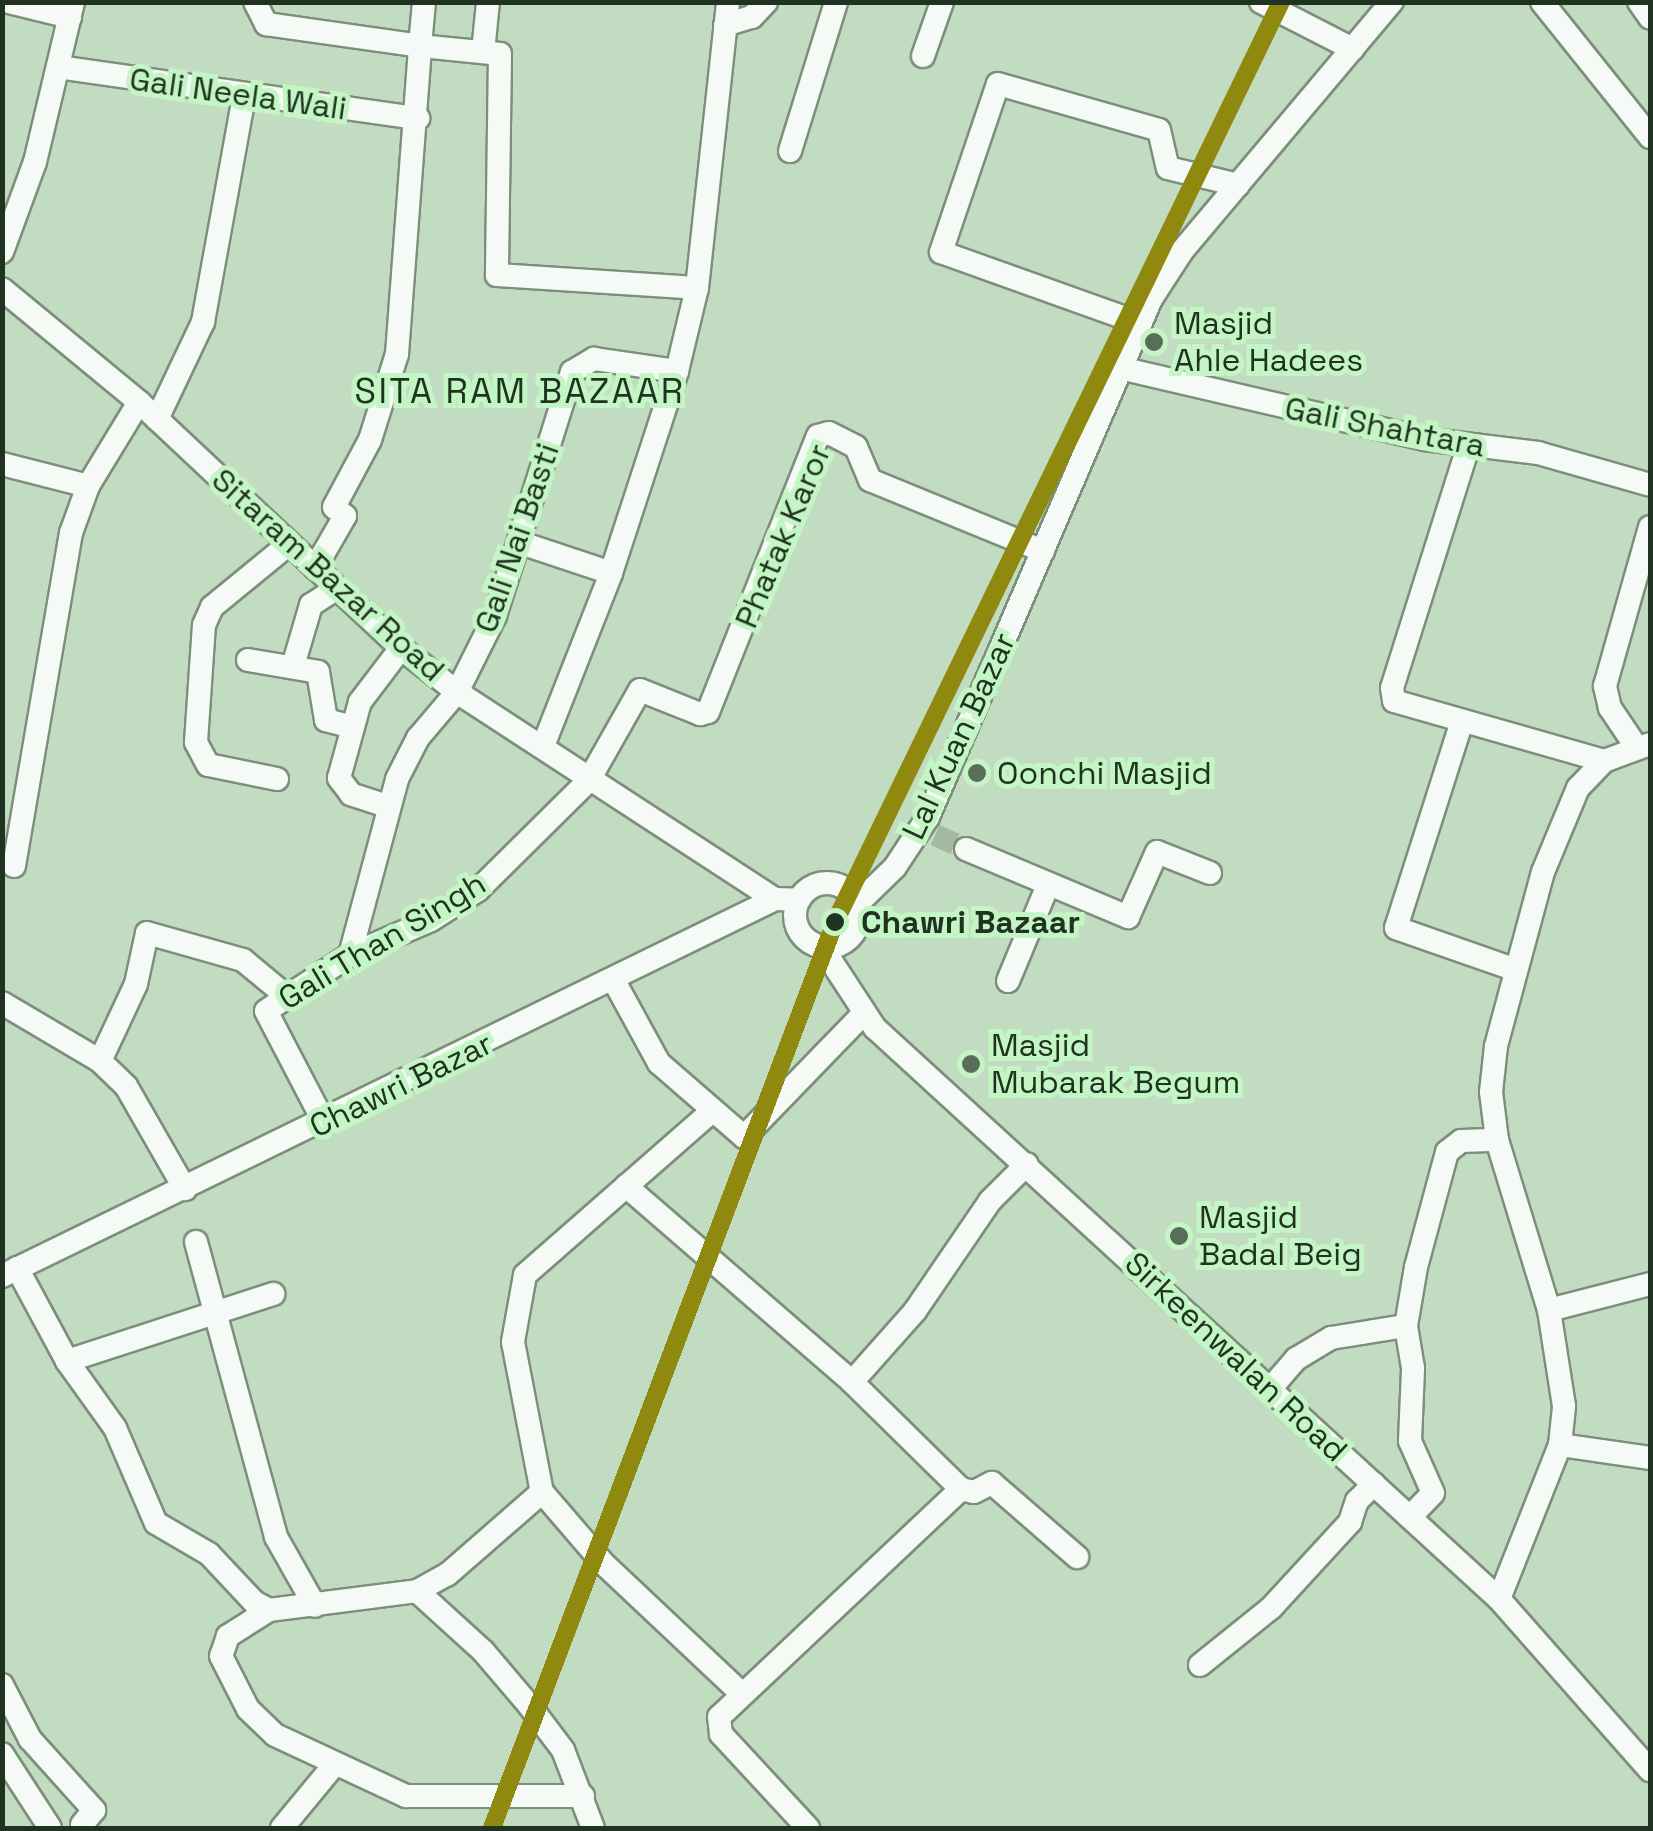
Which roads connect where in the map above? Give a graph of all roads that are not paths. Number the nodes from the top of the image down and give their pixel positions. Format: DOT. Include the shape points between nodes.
graph roads {
  1 [pos="10,2"];
  2 [pos="424,2"];
  3 [pos="488,2"];
  4 [pos="766,2"];
  5 [pos="836,2"];
  6 [pos="942,2"];
  7 [pos="1260,2"];
  8 [pos="1392,2"];
  9 [pos="1542,2"];
  10 [pos="1639,2"];
  11 [pos="72,10"];
  12 [pos="256,10"];
  13 [pos="726,14"];
  14 [pos="1650,18"];
  15 [pos="420,46"];
  16 [pos="1354,48"];
  17 [pos="491,53"];
  18 [pos="924,56"];
  19 [pos="58,67"];
  20 [pos="244,97"];
  21 [pos="418,118"];
  22 [pos="1650,137"];
  23 [pos="790,151"];
  24 [pos="1238,185"];
  25 [pos="2,252"];
  26 [pos="697,288"];
  27 [pos="2,289"];
  28 [pos="1138,323"];
  29 [pos="1120,368"];
  30 [pos="677,371"];
  31 [pos="139,402"];
  32 [pos="157,419"];
  33 [pos="1468,448"];
  34 [pos="2,464"];
  35 [pos="1650,485"];
  36 [pos="88,486"];
  37 [pos="1650,527"];
  38 [pos="289,544"];
  39 [pos="521,544"];
  40 [pos="1043,550"];
  41 [pos="316,568"];
  42 [pos="611,573"];
  43 [pos="337,588"];
  44 [pos="401,648"];
  45 [pos="248,660"];
  46 [pos="293,666"];
  47 [pos="457,692"];
  48 [pos="1462,721"];
  49 [pos="349,726"];
  50 [pos="1642,745"];
  51 [pos="543,746"];
  52 [pos="1604,761"];
  53 [pos="277,779"];
  54 [pos="588,780"];
  55 [pos="388,806"];
  56 [pos="966,849"];
  57 [pos="14,866"];
  58 [pos="1210,872"];
  59 [pos="1048,884"];
  60 [pos="787,899"];
  61 [pos="856,904"];
  62 [pos="822,947"];
  63 [pos="350,955"];
  64 [pos="1516,970"];
  65 [pos="613,980"];
  66 [pos="1008,981"];
  67 [pos="284,994"];
  68 [pos="2,1004"];
  69 [pos="864,1014"];
  70 [pos="100,1060"];
  71 [pos="711,1112"];
  72 [pos="324,1124"];
  73 [pos="1497,1140"];
  74 [pos="1026,1164"];
  75 [pos="626,1186"];
  76 [pos="185,1189"];
  77 [pos="196,1242"];
  78 [pos="10,1272"];
  79 [pos="1650,1284"];
  80 [pos="274,1294"];
  81 [pos="1549,1310"];
  82 [pos="216,1312"];
  83 [pos="1406,1326"];
  84 [pos="67,1361"];
  85 [pos="852,1382"];
  86 [pos="1270,1389"];
  87 [pos="1560,1445"];
  88 [pos="1650,1458"];
  89 [pos="1374,1484"];
  90 [pos="961,1489"];
  91 [pos="542,1492"];
  92 [pos="1410,1517"];
  93 [pos="1077,1557"];
  94 [pos="417,1591"];
  95 [pos="1499,1599"];
  96 [pos="315,1606"];
  97 [pos="269,1610"];
  98 [pos="1200,1665"];
  99 [pos="2,1685"];
  100 [pos="740,1692"];
  101 [pos="2,1754"];
  102 [pos="335,1764"];
  103 [pos="1650,1770"];
  104 [pos="584,1796"];
  105 [pos="79,1827"];
  106 [pos="50,1828"];
  107 [pos="282,1828"];
  108 [pos="592,1828"];
  109 [pos="808,1828"];
  1 -- 11 [label="street"];
  2 -- 15 [label="street"];
  3 -- 17 [label="street"];
  4 -- 13 [label="street" via="752,18"];
  5 -- 23 [label="street"];
  6 -- 18 [label="street"];
  7 -- 16 [label="street"];
  8 -- 16 [label="street, Lal Kuan Bazar"];
  9 -- 22 [label="street"];
  10 -- 14 [label="street"];
  11 -- 19 [label="street"];
  12 -- 15 [label="street"];
  13 -- 26 [label="street"];
  15 -- 17 [label="street"];
  15 -- 21 [label="street"];
  16 -- 24 [label="street, Lal Kuan Bazar"];
  17 -- 26 [label="street" via="497,275"];
  19 -- 20 [label="street, Gali Neela Wali"];
  19 -- 25 [label="street" via="22,204"];
  20 -- 21 [label="street, Gali Neela Wali"];
  20 -- 32 [label="street" via="202,322"];
  21 -- 41 [label="street" via="397,354 370,440 334,507 345,516"];
  24 -- 28 [label="street, Lal Kuan Bazar" via="1182,252"];
  24 -- 28 [label="street" via="1168,168 1159,130 998,84 941,252"];
  26 -- 30 [label="street"];
  27 -- 31 [label="street, Sitaram Bazar Road"];
  28 -- 29 [label="street, Lal Kuan Bazar"];
  29 -- 33 [label="street, Gali Shahtara"];
  29 -- 40 [label="street, Lal Kuan Bazar"];
  30 -- 39 [label="street, Gali Nai Basti" via="580,362"];
  30 -- 42 [label="street"];
  31 -- 32 [label="street, Sitaram Bazar Road"];
  31 -- 36 [label="street"];
  32 -- 38 [label="street, Sitaram Bazar Road"];
  33 -- 35 [label="street, Gali Shahtara" via="1538,453"];
  33 -- 48 [label="street" via="1392,688 1404,707"];
  34 -- 36 [label="street"];
  36 -- 57 [label="street" via="62,575"];
  37 -- 50 [label="street" via="1605,686 1610,708"];
  38 -- 41 [label="street, Sitaram Bazar Road"];
  38 -- 53 [label="street" via="212,607 204,625 196,742 198,757 208,765"];
  39 -- 42 [label="street"];
  39 -- 47 [label="street, Gali Nai Basti"];
  40 -- 54 [label="street, Phatak Karor" via="870,480 856,446 823,433 708,712 640,690"];
  40 -- 61 [label="street, Lal Kuan Bazar" via="928,832"];
  41 -- 43 [label="street, Sitaram Bazar Road"];
  42 -- 51 [label="street"];
  43 -- 44 [label="street, Sitaram Bazar Road"];
  43 -- 46 [label="street" via="310,605"];
  44 -- 47 [label="street, Sitaram Bazar Road"];
  44 -- 49 [label="street"];
  45 -- 46 [label="street"];
  46 -- 49 [label="street" via="322,676 323,714"];
  47 -- 51 [label="street, Sitaram Bazar Road"];
  47 -- 55 [label="street, Gali Nai Basti" via="418,738"];
  48 -- 52 [label="street"];
  48 -- 64 [label="street" via="1396,928"];
  49 -- 55 [label="street" via="342,788"];
  50 -- 52 [label="street"];
  51 -- 54 [label="street, Sitaram Bazar Road"];
  52 -- 64 [label="street" via="1571,804 1543,872"];
  54 -- 60 [label="street, Sitaram Bazar Road"];
  54 -- 63 [label="street, Gali Than Singh" via="478,890 431,920"];
  55 -- 63 [label="street, Gali Nai Basti"];
  56 -- 59 [label="street"];
  58 -- 59 [label="street" via="1157,852 1128,917"];
  59 -- 66 [label="street"];
  60 -- 61 [label="street" via="832,884"];
  60 -- 62 [label="street" via="797,928"];
  60 -- 65 [label="street, Chawri Bazar"];
  61 -- 62 [label="street" via="851,936"];
  62 -- 69 [label="street, Sirkeenwalan Road"];
  63 -- 67 [label="street, Gali Than Singh"];
  64 -- 73 [label="street" via="1491,1092"];
  65 -- 71 [label="street" via="660,1062"];
  65 -- 72 [label="street, Chawri Bazar"];
  67 -- 70 [label="street" via="243,960 147,933 136,984"];
  67 -- 72 [label="street, Gali Than Singh" via="266,1021"];
  68 -- 70 [label="street"];
  69 -- 71 [label="street" via="749,1135 738,1136"];
  69 -- 74 [label="street, Sirkeenwalan Road"];
  70 -- 76 [label="street" via="149,1118"];
  71 -- 75 [label="street"];
  72 -- 76 [label="street, Chawri Bazar"];
  73 -- 81 [label="street"];
  73 -- 83 [label="street" via="1461,1141 1447,1152"];
  74 -- 85 [label="street" via="990,1201 915,1311"];
  74 -- 86 [label="street, Sirkeenwalan Road"];
  75 -- 85 [label="street"];
  75 -- 91 [label="street" via="525,1274 515,1302 514,1342"];
  76 -- 78 [label="street, Chawri Bazar"];
  77 -- 82 [label="street"];
  78 -- 84 [label="street"];
  79 -- 81 [label="street"];
  80 -- 82 [label="street"];
  81 -- 87 [label="street" via="1562,1376"];
  82 -- 84 [label="street"];
  82 -- 96 [label="street" via="276,1537"];
  83 -- 86 [label="street" via="1331,1338 1296,1358"];
  83 -- 92 [label="street" via="1413,1368 1410,1441 1433,1493"];
  84 -- 97 [label="street" via="115,1428 156,1523 209,1554"];
  85 -- 90 [label="street"];
  86 -- 89 [label="street, Sirkeenwalan Road"];
  87 -- 88 [label="street"];
  87 -- 95 [label="street"];
  89 -- 92 [label="street, Sirkeenwalan Road"];
  89 -- 98 [label="street" via="1357,1500 1350,1522 1271,1608"];
  90 -- 93 [label="street" via="974,1492 992,1483"];
  90 -- 100 [label="street"];
  91 -- 94 [label="street" via="448,1574"];
  91 -- 100 [label="street" via="604,1564"];
  92 -- 95 [label="street, Sirkeenwalan Road"];
  94 -- 96 [label="street"];
  94 -- 104 [label="street" via="530,1705"];
  95 -- 103 [label="street, Sirkeenwalan Road"];
  96 -- 97 [label="street"];
  97 -- 102 [label="street" via="222,1643 226,1671 258,1722"];
  99 -- 105 [label="street" via="30,1739 94,1810"];
  100 -- 109 [label="street" via="719,1717 721,1734"];
  101 -- 106 [label="street"];
  102 -- 104 [label="street" via="422,1798"];
  102 -- 107 [label="street"];
  104 -- 108 [label="street"];
}
